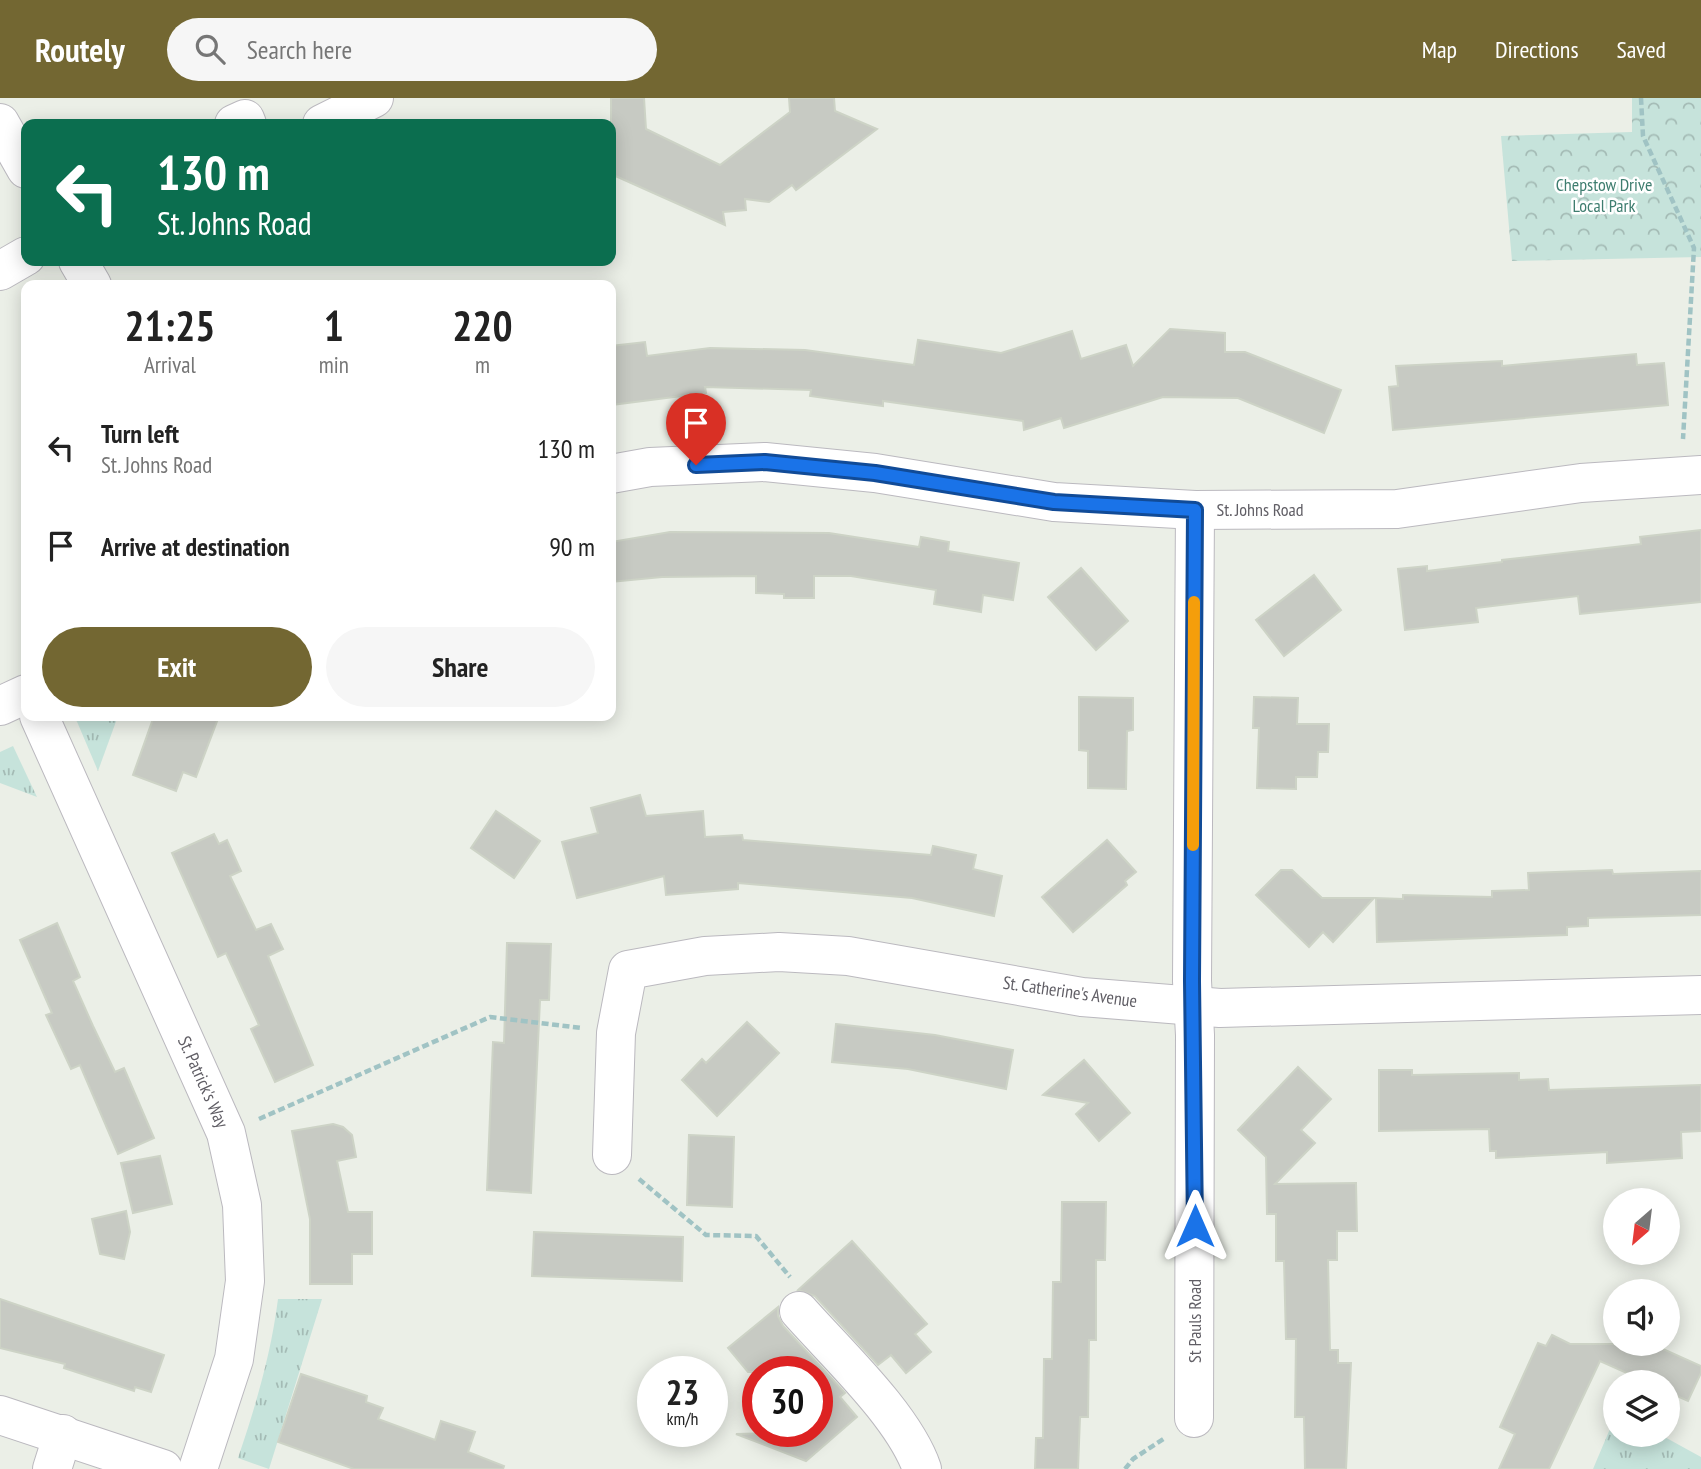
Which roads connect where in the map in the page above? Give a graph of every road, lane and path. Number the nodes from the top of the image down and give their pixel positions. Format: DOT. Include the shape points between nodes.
graph roads {
  1 [pos="374,98"];
  2 [pos="1641,98"];
  3 [pos="332,119"];
  4 [pos="0,123"];
  5 [pos="21,160"];
  6 [pos="21,259"];
  7 [pos="0,271"];
  8 [pos="1692,460"];
  9 [pos="616,473"];
  10 [pos="1195,510"];
  11 [pos="21,696"];
  12 [pos="0,706"];
  13 [pos="41,721"];
  14 [pos="1701,995"];
  15 [pos="1194,1007"];
  16 [pos="616,1034"];
  17 [pos="226,1133"];
  18 [pos="612,1155"];
  19 [pos="757,1236"];
  20 [pos="799,1311"];
  21 [pos="0,1415"];
  22 [pos="1195,1418"];
  23 [pos="57,1452"];
  24 [pos="163,1469"];
  25 [pos="198,1469"];
  26 [pos="922,1469"];
  27 [pos="1125,1469"];
  1 -- 3 [label="street"];
  2 -- 8 [label="path" via="1643,136 1694,248"];
  4 -- 5 [label="street"];
  6 -- 7 [label="street"];
  8 -- 10 [label="street, St. Johns Road" via="1581,483 1397,509"];
  9 -- 10 [label="street, St. Johns Road" via="650,467 765,462 875,473 1054,502"];
  10 -- 15 [label="street, St Pauls Road"];
  11 -- 12 [label="street"];
  13 -- 17 [label="street, St. Patrick's Way"];
  14 -- 15 [label="street, St. Catherine's Avenue"];
  15 -- 16 [label="street, St. Catherine's Avenue" via="1082,997 848,956 779,952 705,956 628,970"];
  15 -- 22 [label="street, St Pauls Road"];
  16 -- 17 [label="path" via="490,1017"];
  16 -- 18 [label="street, St. Catherine's Avenue"];
  17 -- 25 [label="street, St. Patrick's Way" via="242,1205 245,1281 234,1359"];
  18 -- 19 [label="path" via="706,1236"];
  20 -- 26 [label="street" via="903,1407"];
  21 -- 23 [label="street"];
  22 -- 27 [label="path"];
  23 -- 24 [label="street"];
}
